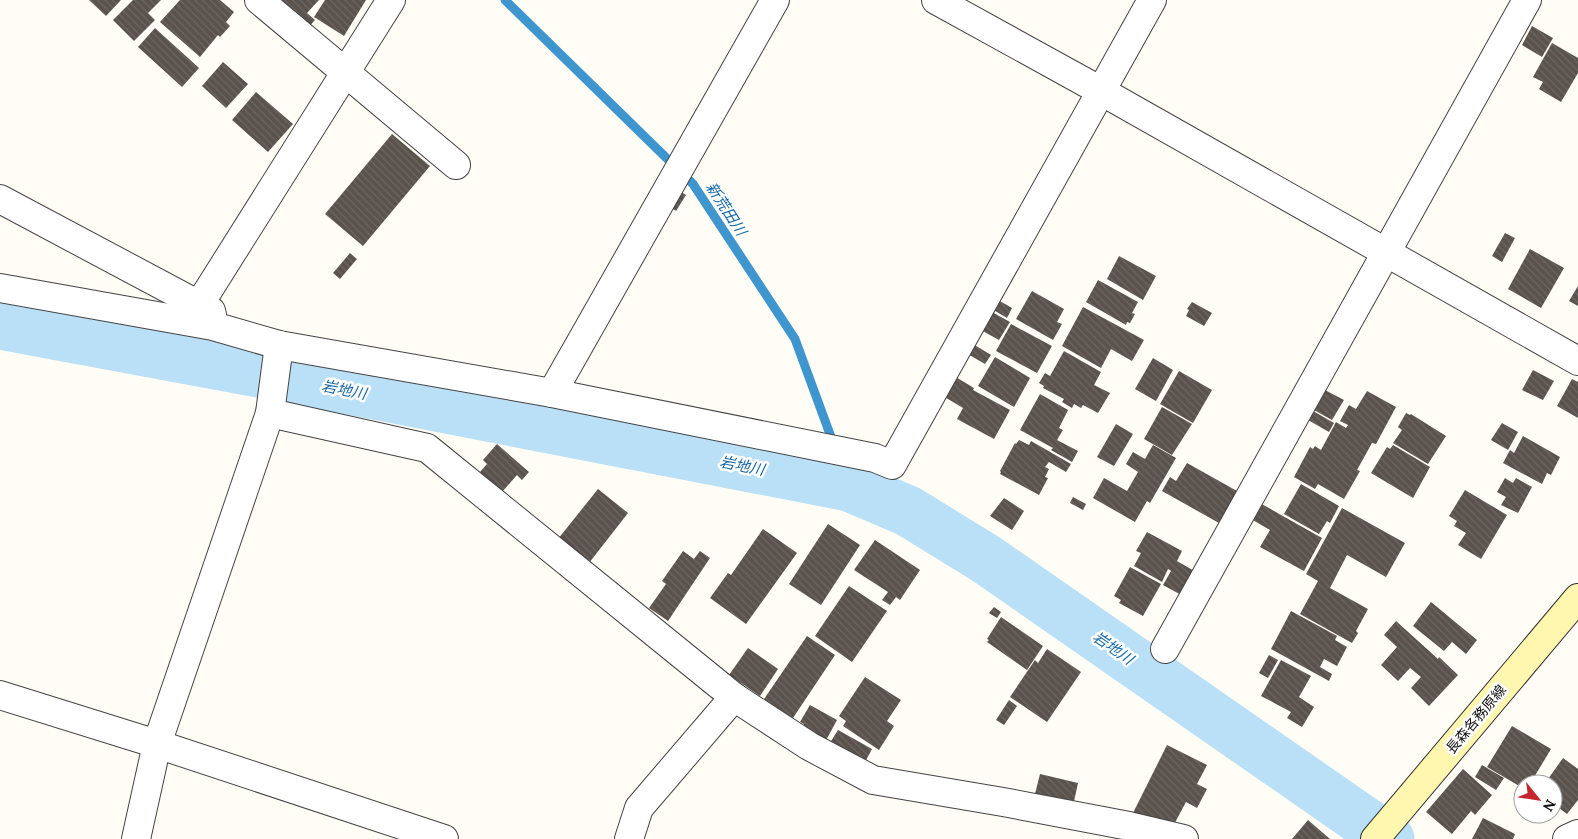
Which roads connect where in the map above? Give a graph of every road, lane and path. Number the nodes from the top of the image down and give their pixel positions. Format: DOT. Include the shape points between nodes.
graph roads {
  1 [pos="258,0"];
  2 [pos="391,0"];
  3 [pos="775,0"];
  4 [pos="936,0"];
  5 [pos="1152,0"];
  6 [pos="1527,0"];
  7 [pos="345,72"];
  8 [pos="1101,92"];
  9 [pos="456,165"];
  10 [pos="0,200"];
  11 [pos="1386,254"];
  12 [pos="0,288"];
  13 [pos="206,316"];
  14 [pos="280,345"];
  15 [pos="1578,360"];
  16 [pos="552,393"];
  17 [pos="270,413"];
  18 [pos="1578,598"];
  19 [pos="1165,649"];
  20 [pos="0,696"];
  21 [pos="734,697"];
  22 [pos="156,744"];
  23 [pos="1578,834"];
  24 [pos="136,839"];
  25 [pos="444,839"];
  26 [pos="629,839"];
  27 [pos="1184,839"];
  28 [pos="1375,839"];
  29 [pos="1567,839"];
  1 -- 7 [label="street"];
  2 -- 7 [label="street"];
  3 -- 16 [label="street"];
  4 -- 8 [label="street"];
  5 -- 8 [label="street"];
  6 -- 11 [label="street"];
  7 -- 9 [label="street"];
  7 -- 13 [label="street"];
  8 -- 11 [label="street"];
  8 -- 16 [label="street" via="892,465 875,458"];
  10 -- 13 [label="street"];
  11 -- 15 [label="street"];
  11 -- 19 [label="street"];
  12 -- 13 [label="street"];
  13 -- 14 [label="street"];
  14 -- 16 [label="street"];
  14 -- 17 [label="street"];
  17 -- 21 [label="street" via="427,448"];
  17 -- 22 [label="street"];
  18 -- 28 [label="main road, 長森各務原線"];
  20 -- 22 [label="street"];
  21 -- 26 [label="street" via="639,808"];
  21 -- 27 [label="street" via="809,746 873,780 1003,802"];
  22 -- 24 [label="street"];
  22 -- 25 [label="street"];
  23 -- 29 [label="street"];
}
